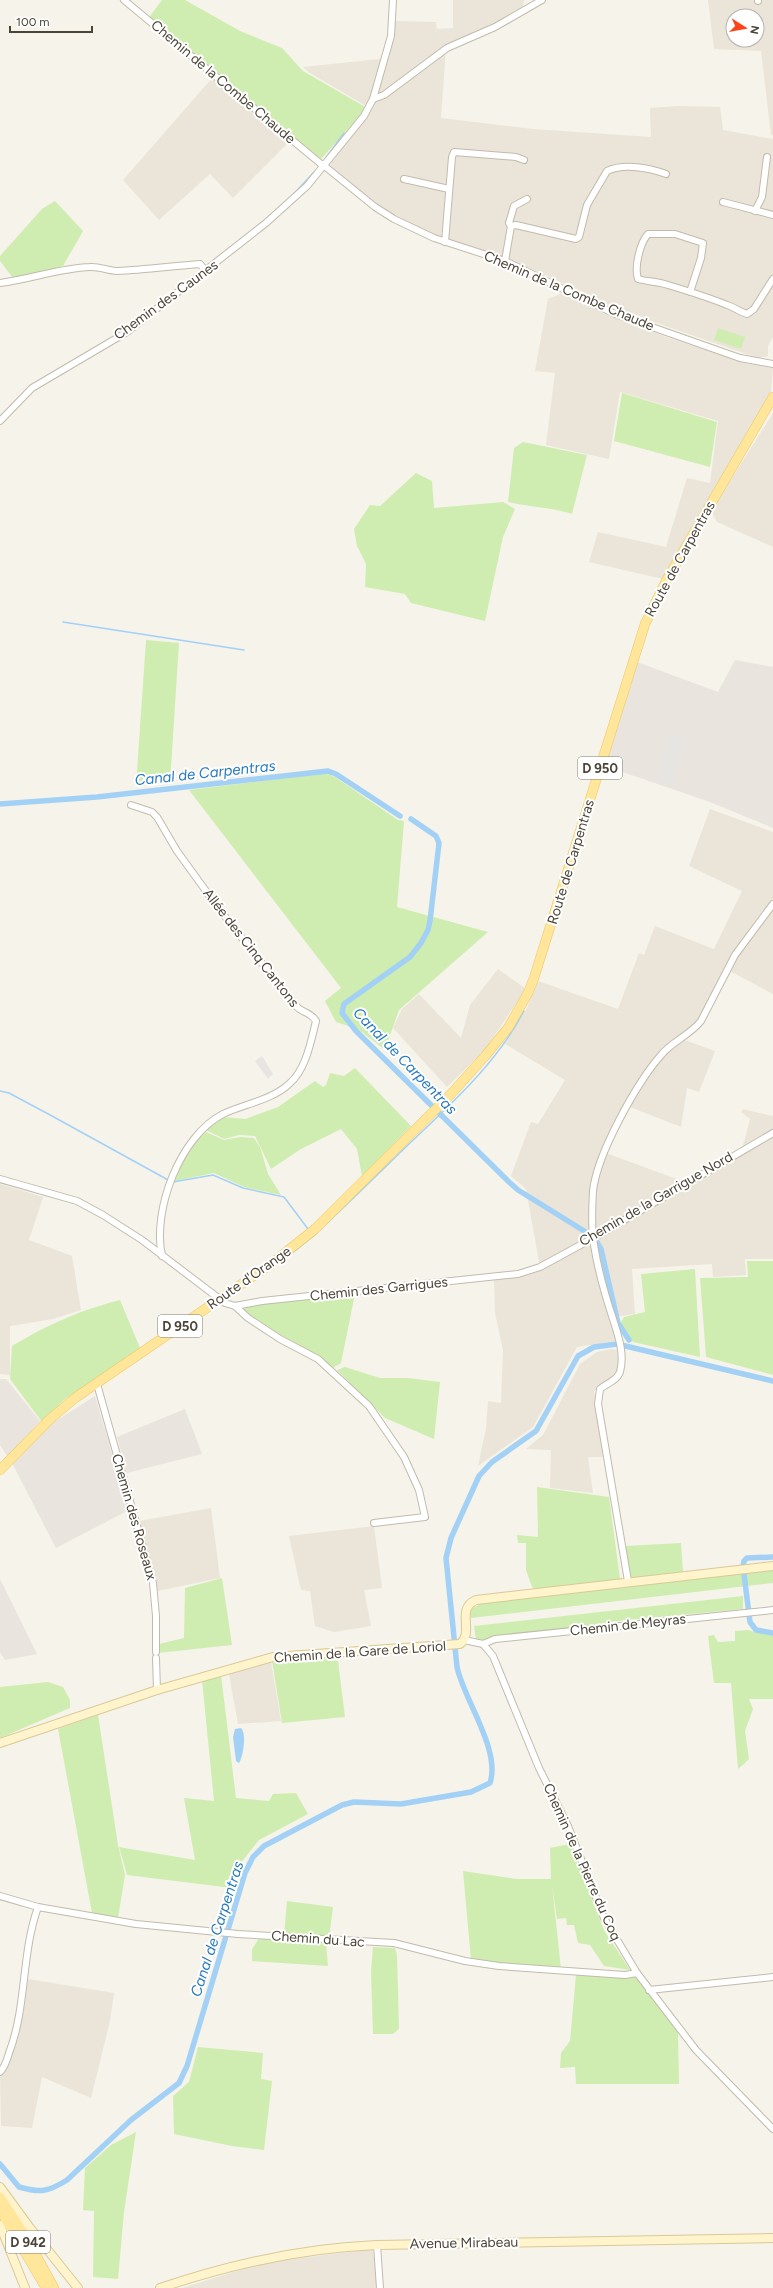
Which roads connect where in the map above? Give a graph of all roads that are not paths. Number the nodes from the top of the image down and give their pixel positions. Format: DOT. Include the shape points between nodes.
graph roads {
  1 [pos="124,0"];
  2 [pos="393,0"];
  3 [pos="542,0"];
  4 [pos="374,99"];
  5 [pos="767,157"];
  6 [pos="524,160"];
  7 [pos="322,165"];
  8 [pos="666,174"];
  9 [pos="404,179"];
  10 [pos="449,189"];
  11 [pos="527,199"];
  12 [pos="723,202"];
  13 [pos="755,210"];
  14 [pos="773,215"];
  15 [pos="511,226"];
  16 [pos="445,242"];
  17 [pos="505,261"];
  18 [pos="205,270"];
  19 [pos="773,279"];
  20 [pos="0,282"];
  21 [pos="690,292"];
  22 [pos="773,359"];
  23 [pos="764,362"];
  24 [pos="773,364"];
  25 [pos="773,397"];
  26 [pos="0,421"];
  27 [pos="131,805"];
  28 [pos="773,904"];
  29 [pos="773,1132"];
  30 [pos="0,1179"];
  31 [pos="362,1182"];
  32 [pos="593,1238"];
  33 [pos="162,1256"];
  34 [pos="540,1267"];
  35 [pos="218,1300"];
  36 [pos="235,1306"];
  37 [pos="96,1384"];
  38 [pos="0,1470"];
  39 [pos="374,1523"];
  40 [pos="773,1566"];
  41 [pos="626,1581"];
  42 [pos="773,1610"];
  43 [pos="464,1640"];
  44 [pos="483,1644"];
  45 [pos="157,1690"];
  46 [pos="0,1743"];
  47 [pos="0,1896"];
  48 [pos="38,1907"];
  49 [pos="636,1973"];
  50 [pos="773,1977"];
  51 [pos="649,1990"];
  52 [pos="0,2072"];
  53 [pos="773,2129"];
  54 [pos="0,2187"];
  55 [pos="0,2197"];
  56 [pos="0,2210"];
  57 [pos="0,2225"];
  58 [pos="773,2238"];
  59 [pos="377,2245"];
  60 [pos="25,2288"];
  61 [pos="46,2288"];
  62 [pos="54,2288"];
  63 [pos="78,2288"];
  64 [pos="160,2288"];
  65 [pos="380,2288"];
  1 -- 7 [label="street, Chemin de la Combe Chaude"];
  2 -- 4 [label="street, Chemin des Caunes" via="391,36"];
  3 -- 4 [label="street" via="495,27 447,48 384,95"];
  4 -- 7 [label="street, Chemin des Caunes" via="364,116"];
  5 -- 13 [label="street" via="762,197"];
  6 -- 10 [label="street" via="516,157 454,152"];
  7 -- 16 [label="street, Chemin de la Combe Chaude" via="388,215"];
  7 -- 18 [label="street, Chemin des Caunes" via="307,186 282,210"];
  8 -- 15 [label="street" via="656,170 623,167 607,171 586,205 579,237 576,239"];
  9 -- 10 [label="street"];
  10 -- 16 [label="street"];
  11 -- 15 [label="street" via="514,206 509,223"];
  12 -- 13 [label="street"];
  13 -- 14 [label="street"];
  15 -- 17 [label="street"];
  16 -- 17 [label="street, Chemin de la Combe Chaude"];
  17 -- 23 [label="street, Chemin de la Combe Chaude" via="615,314 740,358"];
  18 -- 20 [label="street" via="200,264 113,271 92,267"];
  18 -- 26 [label="street, Chemin des Caunes" via="127,332 36,385"];
  19 -- 21 [label="street" via="754,309 747,314"];
  21 -- 21 [label="street" via="663,283 638,279 636,272 644,238 648,234 676,234 703,243"];
  22 -- 23 [label="street, Chemin de la Combe Chaude"];
  23 -- 24 [label="street, Chemin de la Combe Chaude"];
  25 -- 31 [label="main road, Route de Carpentras / D 950" via="666,581 645,624 528,993 508,1028 478,1064"];
  27 -- 33 [label="street, Allée des Cinq Cantons" via="152,812 157,817 176,851 219,909 300,1011 310,1014 316,1021 304,1062 289,1084 270,1095 221,1115 197,1133 189,1145 172,1175 160,1225 159,1245"];
  28 -- 32 [label="street" via="736,955 701,1021 662,1054 646,1074 625,1112 597,1173 593,1191"];
  29 -- 32 [label="street, Chemin de la Garrigue Nord"];
  30 -- 33 [label="street, Chemin des Garrigues" via="77,1200 122,1227"];
  31 -- 35 [label="main road, Route d'Orange / D 950" via="315,1230"];
  32 -- 34 [label="street, Chemin de la Garrigue Nord"];
  32 -- 41 [label="street" via="620,1342 619,1374 615,1380 600,1389 598,1404"];
  33 -- 35 [label="street, Chemin des Garrigues"];
  34 -- 36 [label="street, Chemin des Garrigues" via="518,1274"];
  35 -- 36 [label="street, Chemin des Garrigues"];
  35 -- 37 [label="main road, Route d'Orange / D 950"];
  36 -- 39 [label="street" via="248,1318 318,1359 369,1406 404,1457 419,1490 425,1517"];
  37 -- 38 [label="main road, Route d'Orange / D 950" via="49,1420"];
  37 -- 45 [label="street, Chemin des Roseaux" via="153,1583"];
  40 -- 41 [label="main road, Chemin de la Gare de Loriol"];
  41 -- 43 [label="main road, Chemin de la Gare de Loriol" via="476,1600 468,1606"];
  42 -- 44 [label="street, Chemin de Meyras" via="495,1639"];
  43 -- 44 [label="street"];
  43 -- 45 [label="main road, Chemin de la Gare de Loriol" via="454,1645 289,1654"];
  44 -- 49 [label="street, Chemin de la Pierre du Coq" via="493,1656 502,1676 539,1768 577,1848 604,1918"];
  45 -- 46 [label="main road, Chemin de la Gare de Loriol"];
  47 -- 48 [label="street, Chemin du Lac"];
  48 -- 49 [label="street, Chemin du Lac" via="116,1921 226,1932 394,1943 465,1962 499,1966 625,1975"];
  48 -- 52 [label="street" via="31,1926 16,2037"];
  49 -- 51 [label="street, Chemin de la Pierre du Coq"];
  50 -- 51 [label="street"];
  51 -- 53 [label="street, Chemin de la Pierre du Coq" via="696,2050"];
  54 -- 63 [label="main road"];
  55 -- 62 [label="main road, D 942"];
  56 -- 61 [label="main road"];
  57 -- 60 [label="main road"];
  58 -- 59 [label="main road, Avenue Mirabeau"];
  59 -- 64 [label="main road, Avenue Mirabeau" via="279,2255 224,2268"];
  59 -- 65 [label="street"];
}
